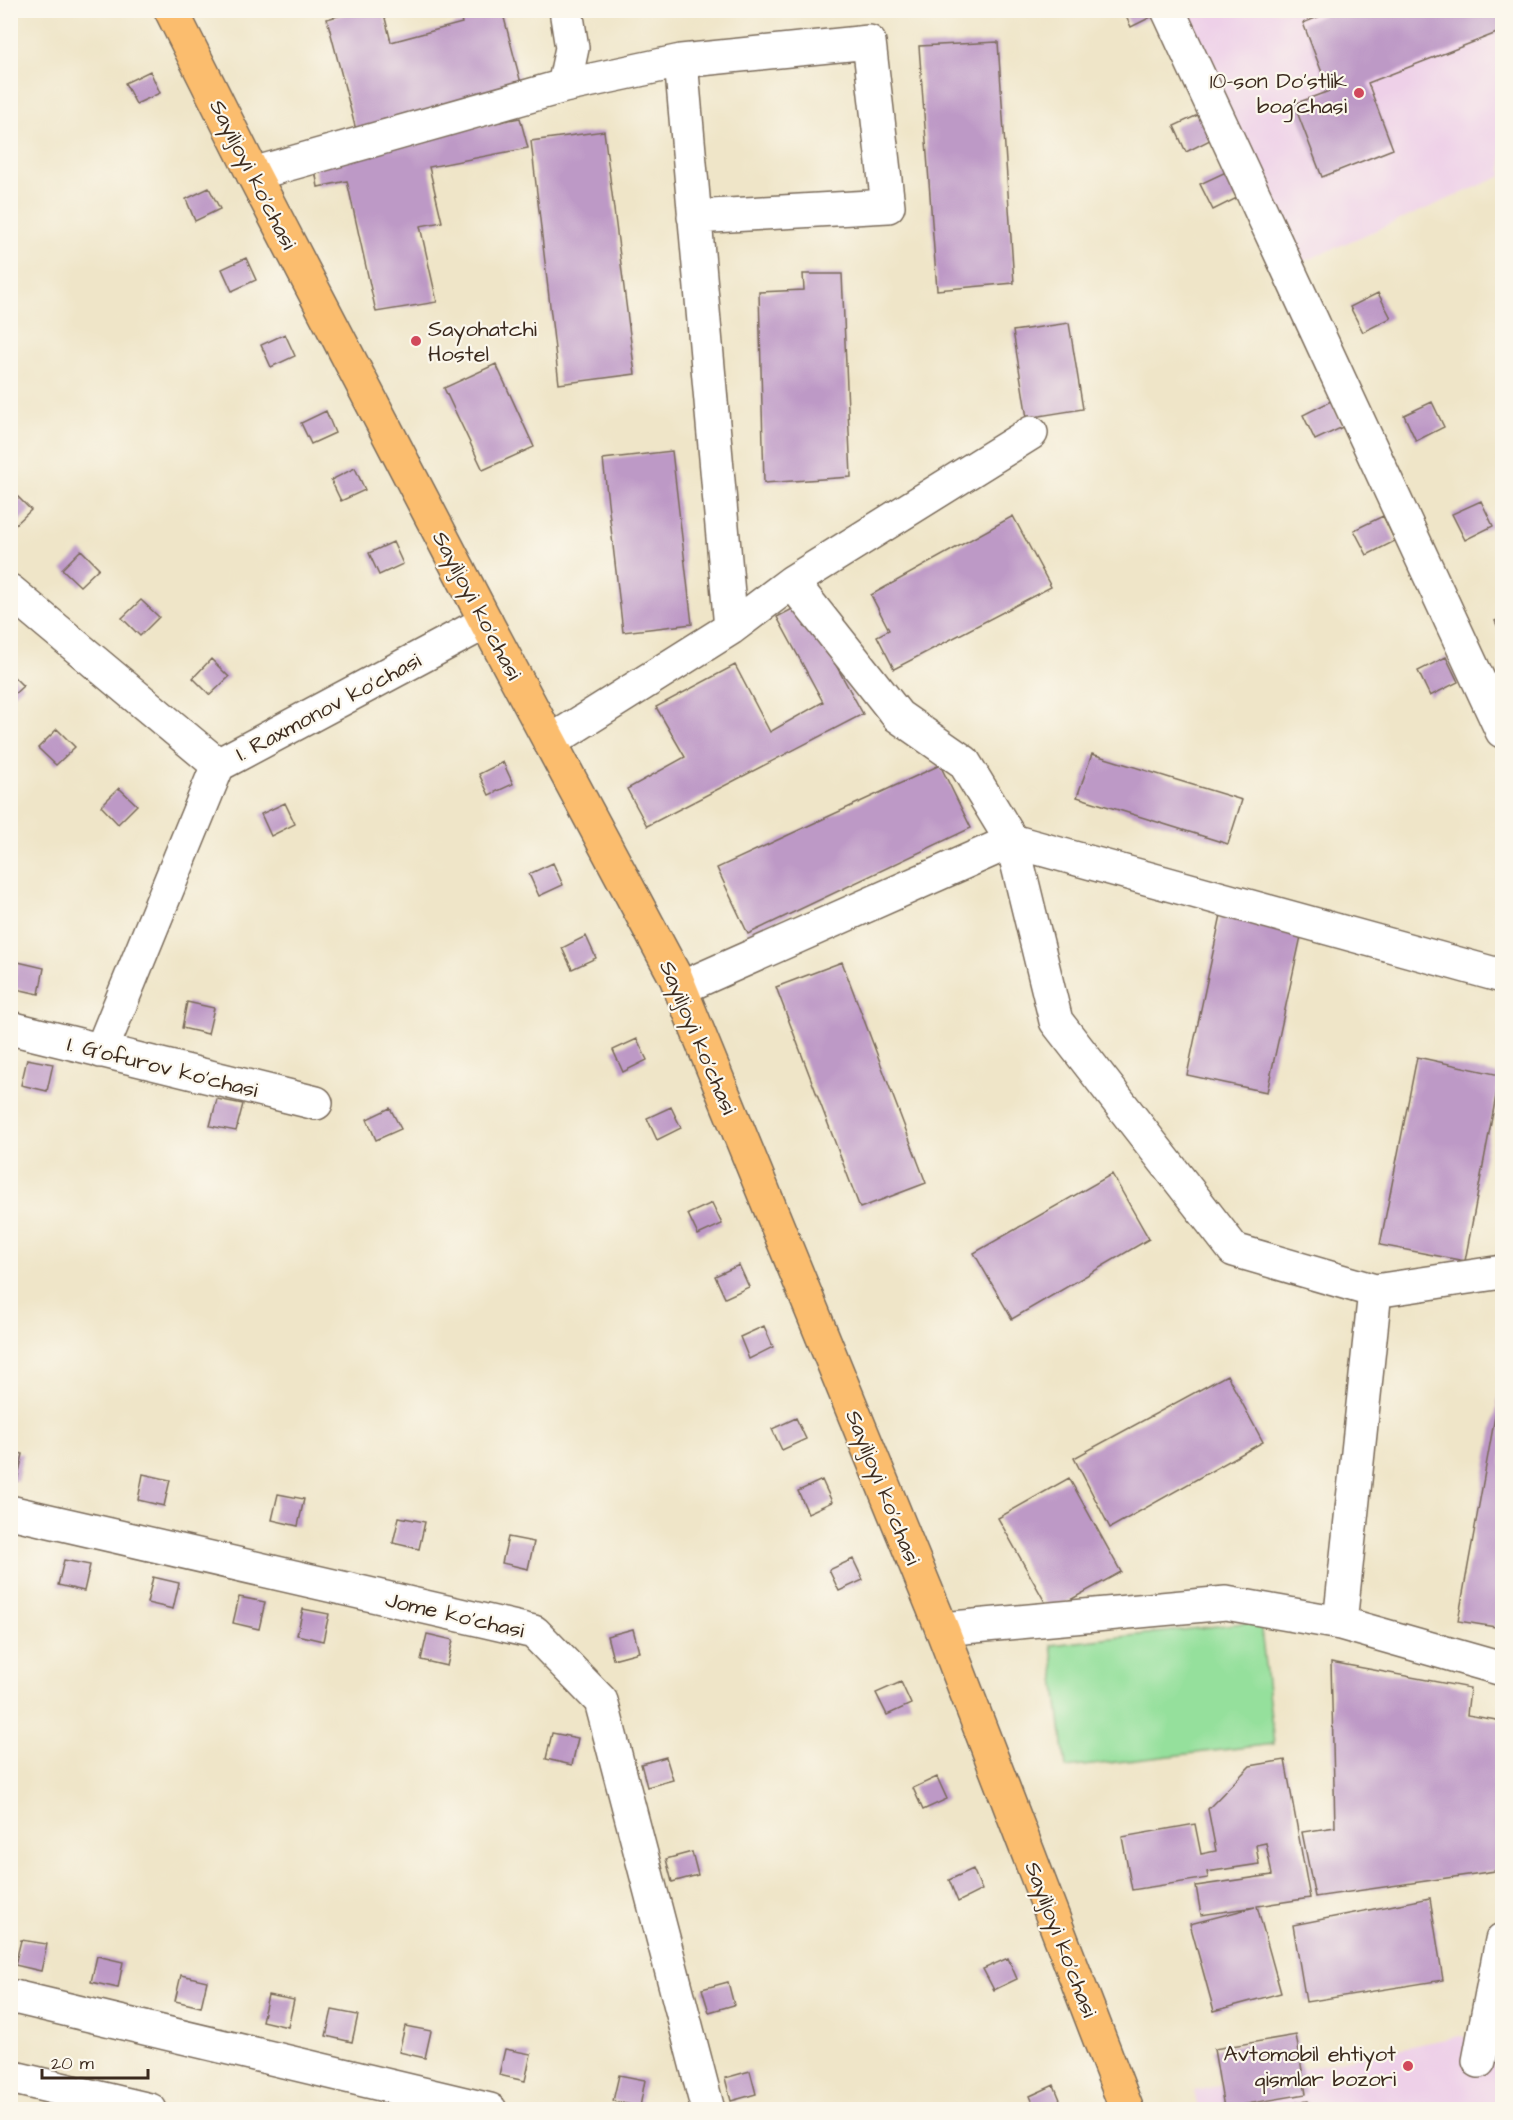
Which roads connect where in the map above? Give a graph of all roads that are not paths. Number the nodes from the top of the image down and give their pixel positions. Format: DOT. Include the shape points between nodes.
graph roads {
  1 [pos="171,10"];
  2 [pos="566,10"];
  3 [pos="1168,10"];
  4 [pos="681,61"];
  5 [pos="564,86"];
  6 [pos="253,174"];
  7 [pos="694,216"];
  8 [pos="1031,433"];
  9 [pos="792,582"];
  10 [pos="10,591"];
  11 [pos="486,622"];
  12 [pos="730,628"];
  13 [pos="1503,731"];
  14 [pos="550,742"];
  15 [pos="218,765"];
  16 [pos="1012,841"];
  17 [pos="1503,976"];
  18 [pos="681,988"];
  19 [pos="10,1028"];
  20 [pos="101,1051"];
  21 [pos="316,1103"];
  22 [pos="1503,1272"];
  23 [pos="1376,1291"];
  24 [pos="10,1512"];
  25 [pos="1340,1623"];
  26 [pos="942,1629"];
  27 [pos="1503,1669"];
  28 [pos="1503,1940"];
  29 [pos="10,1996"];
  30 [pos="1479,2061"];
  31 [pos="10,2077"];
  32 [pos="150,2109"];
  33 [pos="490,2109"];
  34 [pos="708,2109"];
  35 [pos="1127,2109"];
  1 -- 6 [label="main road, Sayiljoyi ko'chasi"];
  2 -- 5 [label="street" via="572,48"];
  3 -- 13 [label="street"];
  4 -- 5 [label="street"];
  4 -- 7 [label="street"];
  4 -- 7 [label="street" via="870,42 888,206"];
  5 -- 6 [label="street"];
  6 -- 11 [label="main road, Sayiljoyi ko'chasi"];
  7 -- 12 [label="street"];
  8 -- 9 [label="street"];
  9 -- 12 [label="street"];
  9 -- 16 [label="street" via="898,716 964,762"];
  10 -- 15 [label="street, I. Raxmonov ko'chasi"];
  11 -- 14 [label="main road, Sayiljoyi ko'chasi"];
  11 -- 15 [label="street, I. Raxmonov ko'chasi"];
  12 -- 14 [label="street"];
  14 -- 18 [label="main road, Sayiljoyi ko'chasi"];
  15 -- 20 [label="street"];
  16 -- 17 [label="street"];
  16 -- 18 [label="street"];
  16 -- 23 [label="street" via="1056,1021 1234,1250"];
  18 -- 26 [label="main road, Sayiljoyi ko'chasi"];
  19 -- 20 [label="street, I. G'ofurov ko'chasi"];
  20 -- 21 [label="street, I. G'ofurov ko'chasi"];
  22 -- 23 [label="street"];
  23 -- 25 [label="street"];
  24 -- 34 [label="street, Jome ko'chasi" via="534,1632 601,1701"];
  25 -- 26 [label="street" via="1226,1603"];
  25 -- 27 [label="street"];
  26 -- 35 [label="main road, Sayiljoyi ko'chasi"];
  28 -- 30 [label="street"];
  29 -- 33 [label="street"];
  31 -- 32 [label="street"];
}
